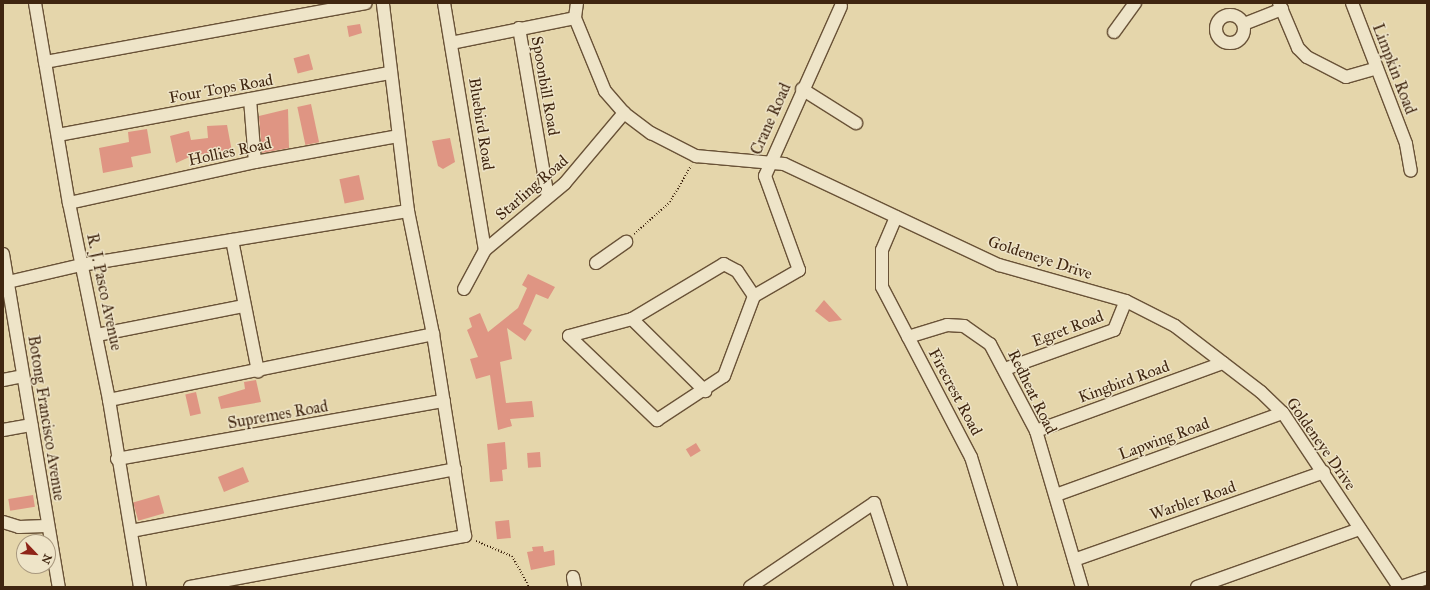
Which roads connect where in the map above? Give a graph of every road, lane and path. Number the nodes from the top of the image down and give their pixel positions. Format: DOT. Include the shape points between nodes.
graph roads {
  1 [pos="35,3"];
  2 [pos="366,3"];
  3 [pos="383,3"];
  4 [pos="444,3"];
  5 [pos="577,3"];
  6 [pos="1135,3"];
  7 [pos="1352,3"];
  8 [pos="841,6"];
  9 [pos="1281,6"];
  10 [pos="575,18"];
  11 [pos="1244,24"];
  12 [pos="518,28"];
  13 [pos="1114,32"];
  14 [pos="451,43"];
  15 [pos="45,62"];
  16 [pos="1377,68"];
  17 [pos="389,74"];
  18 [pos="802,89"];
  19 [pos="250,100"];
  20 [pos="624,113"];
  21 [pos="856,124"];
  22 [pos="58,135"];
  23 [pos="398,136"];
  24 [pos="696,156"];
  25 [pos="255,162"];
  26 [pos="768,162"];
  27 [pos="1411,171"];
  28 [pos="548,197"];
  29 [pos="69,203"];
  30 [pos="408,211"];
  31 [pos="896,217"];
  32 [pos="232,240"];
  33 [pos="626,242"];
  34 [pos="485,250"];
  35 [pos="3,254"];
  36 [pos="596,263"];
  37 [pos="81,265"];
  38 [pos="8,282"];
  39 [pos="464,288"];
  40 [pos="754,296"];
  41 [pos="1126,301"];
  42 [pos="244,306"];
  43 [pos="632,319"];
  44 [pos="433,334"];
  45 [pos="97,335"];
  46 [pos="908,338"];
  47 [pos="1223,364"];
  48 [pos="1005,369"];
  49 [pos="258,371"];
  50 [pos="23,376"];
  51 [pos="3,380"];
  52 [pos="705,391"];
  53 [pos="109,400"];
  54 [pos="444,401"];
  55 [pos="1283,413"];
  56 [pos="32,425"];
  57 [pos="3,430"];
  58 [pos="1036,430"];
  59 [pos="117,459"];
  60 [pos="455,469"];
  61 [pos="1324,472"];
  62 [pos="1056,495"];
  63 [pos="3,522"];
  64 [pos="46,526"];
  65 [pos="1360,529"];
  66 [pos="131,531"];
  67 [pos="466,536"];
  68 [pos="1074,560"];
  69 [pos="1427,578"];
  70 [pos="58,587"];
  71 [pos="140,587"];
  72 [pos="190,587"];
  73 [pos="529,587"];
  74 [pos="750,587"];
  75 [pos="901,587"];
  76 [pos="1011,587"];
  77 [pos="1082,587"];
  78 [pos="1197,587"];
  79 [pos="1400,587"];
  1 -- 15 [label="street, R. J. Pasco Avenue"];
  2 -- 15 [label="street"];
  3 -- 17 [label="street"];
  4 -- 14 [label="street, Bluebird Road"];
  5 -- 10 [label="street, Goldeneye Drive"];
  6 -- 13 [label="street"];
  7 -- 16 [label="street, Limpkin Road"];
  8 -- 18 [label="street, Crane Road"];
  9 -- 11 [label="street"];
  9 -- 16 [label="street" via="1298,48 1307,57 1346,77"];
  10 -- 12 [label="street"];
  10 -- 20 [label="street, Goldeneye Drive" via="605,91"];
  12 -- 14 [label="street"];
  12 -- 28 [label="street, Spoonbill Road"];
  14 -- 34 [label="street, Bluebird Road"];
  15 -- 22 [label="street, R. J. Pasco Avenue"];
  16 -- 27 [label="street, Limpkin Road" via="1406,144"];
  17 -- 19 [label="street, Four Tops Road"];
  17 -- 23 [label="street"];
  18 -- 21 [label="street"];
  18 -- 26 [label="street, Crane Road"];
  19 -- 22 [label="street, Four Tops Road"];
  19 -- 25 [label="street"];
  20 -- 24 [label="street, Goldeneye Drive" via="651,133"];
  20 -- 28 [label="street, Starling Road" via="585,162"];
  22 -- 29 [label="street, R. J. Pasco Avenue"];
  23 -- 25 [label="street, Hollies Road"];
  23 -- 30 [label="street"];
  24 -- 26 [label="street, Goldeneye Drive"];
  24 -- 33 [label="path" via="670,202"];
  25 -- 29 [label="street, Hollies Road"];
  26 -- 31 [label="street, Goldeneye Drive" via="784,164"];
  26 -- 40 [label="street, Crane Road" via="765,176 799,270"];
  28 -- 34 [label="street, Starling Road"];
  29 -- 37 [label="street, R. J. Pasco Avenue"];
  30 -- 32 [label="street"];
  30 -- 44 [label="street"];
  31 -- 41 [label="street, Goldeneye Drive" via="999,265"];
  31 -- 46 [label="street, Firecrest Road" via="882,250 880,270 882,287"];
  32 -- 37 [label="street"];
  32 -- 42 [label="street"];
  33 -- 36 [label="street"];
  34 -- 39 [label="street, Starling Road"];
  35 -- 38 [label="street, Botong Francisco Avenue"];
  37 -- 38 [label="street"];
  37 -- 45 [label="street, R. J. Pasco Avenue"];
  38 -- 50 [label="street, Botong Francisco Avenue"];
  40 -- 43 [label="street" via="737,271 724,264"];
  40 -- 52 [label="street" via="734,356 724,376"];
  41 -- 47 [label="street, Goldeneye Drive" via="1175,326"];
  41 -- 48 [label="street, Egret Road" via="1114,330"];
  42 -- 45 [label="street"];
  42 -- 49 [label="street"];
  43 -- 52 [label="street"];
  43 -- 52 [label="street" via="569,336 657,420"];
  44 -- 49 [label="street"];
  44 -- 54 [label="street"];
  45 -- 53 [label="street, R. J. Pasco Avenue"];
  46 -- 48 [label="street, Redheat Road" via="947,325 964,326 990,344"];
  46 -- 76 [label="street, Firecrest Road" via="971,457"];
  47 -- 55 [label="street, Goldeneye Drive"];
  47 -- 58 [label="street, Kingbird Road"];
  48 -- 58 [label="street, Redheat Road"];
  49 -- 53 [label="street"];
  50 -- 51 [label="street"];
  50 -- 56 [label="street, Botong Francisco Avenue"];
  53 -- 59 [label="street, R. J. Pasco Avenue"];
  54 -- 59 [label="street, Supremes Road"];
  54 -- 60 [label="street"];
  55 -- 61 [label="street, Goldeneye Drive"];
  55 -- 62 [label="street, Lapwing Road"];
  56 -- 57 [label="street"];
  56 -- 64 [label="street, Botong Francisco Avenue"];
  58 -- 62 [label="street, Redheat Road"];
  59 -- 66 [label="street, R. J. Pasco Avenue"];
  60 -- 66 [label="street"];
  60 -- 67 [label="street"];
  61 -- 65 [label="street, Goldeneye Drive"];
  61 -- 68 [label="street, Warbler Road"];
  62 -- 68 [label="street, Redheat Road"];
  63 -- 64 [label="street" via="19,527"];
  64 -- 70 [label="street, Botong Francisco Avenue"];
  65 -- 78 [label="street"];
  65 -- 79 [label="street, Goldeneye Drive"];
  66 -- 71 [label="street, R. J. Pasco Avenue"];
  67 -- 72 [label="street"];
  67 -- 73 [label="path" via="512,556"];
  68 -- 77 [label="street, Redheat Road"];
  69 -- 79 [label="street"];
  74 -- 75 [label="street" via="874,503"];
}
